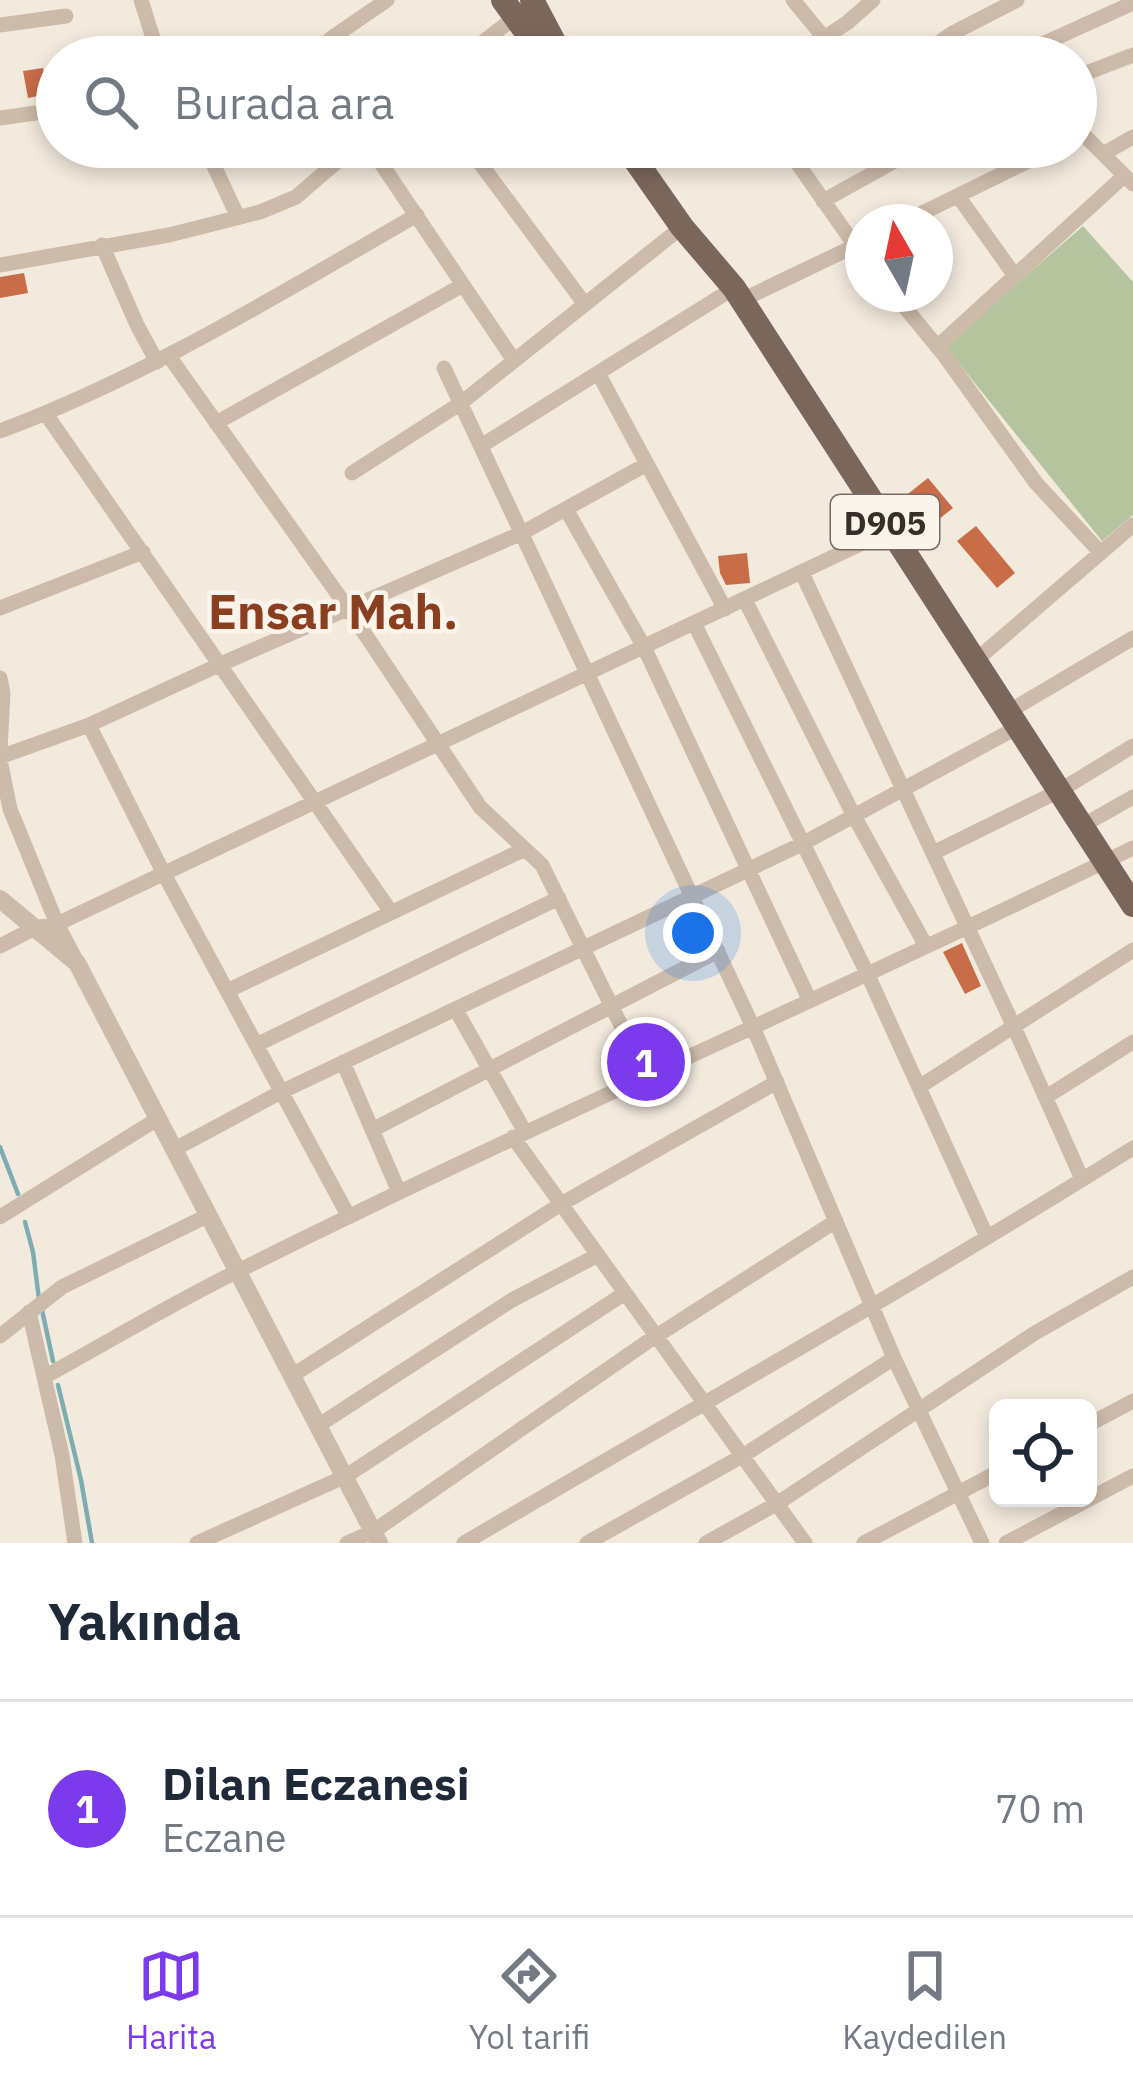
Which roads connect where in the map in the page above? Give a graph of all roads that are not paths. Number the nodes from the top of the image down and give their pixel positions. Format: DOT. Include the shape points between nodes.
graph roads {
  1 [pos="141,0"];
  2 [pos="387,0"];
  3 [pos="793,0"];
  4 [pos="873,0"];
  5 [pos="1008,2"];
  6 [pos="1133,3"];
  7 [pos="517,6"];
  8 [pos="66,16"];
  9 [pos="0,25"];
  10 [pos="152,36"];
  11 [pos="334,36"];
  12 [pos="486,36"];
  13 [pos="530,36"];
  14 [pos="543,36"];
  15 [pos="822,36"];
  16 [pos="827,36"];
  17 [pos="948,36"];
  18 [pos="1060,36"];
  19 [pos="1133,55"];
  20 [pos="1097,68"];
  21 [pos="36,113"];
  22 [pos="0,118"];
  23 [pos="1133,137"];
  24 [pos="1097,148"];
  25 [pos="1103,154"];
  26 [pos="216,168"];
  27 [pos="329,168"];
  28 [pos="385,168"];
  29 [pos="484,168"];
  30 [pos="641,168"];
  31 [pos="800,168"];
  32 [pos="882,168"];
  33 [pos="1015,168"];
  34 [pos="1129,180"];
  35 [pos="958,196"];
  36 [pos="823,201"];
  37 [pos="941,204"];
  38 [pos="417,215"];
  39 [pos="238,218"];
  40 [pos="682,227"];
  41 [pos="845,229"];
  42 [pos="102,245"];
  43 [pos="845,254"];
  44 [pos="0,265"];
  45 [pos="1015,275"];
  46 [pos="464,285"];
  47 [pos="738,294"];
  48 [pos="584,303"];
  49 [pos="909,312"];
  50 [pos="937,347"];
  51 [pos="163,359"];
  52 [pos="513,359"];
  53 [pos="445,368"];
  54 [pos="598,373"];
  55 [pos="461,403"];
  56 [pos="46,414"];
  57 [pos="217,423"];
  58 [pos="0,431"];
  59 [pos="481,446"];
  60 [pos="647,464"];
  61 [pos="352,473"];
  62 [pos="566,509"];
  63 [pos="1133,525"];
  64 [pos="890,530"];
  65 [pos="522,532"];
  66 [pos="143,552"];
  67 [pos="1101,553"];
  68 [pos="802,573"];
  69 [pos="745,599"];
  70 [pos="0,608"];
  71 [pos="725,609"];
  72 [pos="349,610"];
  73 [pos="694,623"];
  74 [pos="1133,638"];
  75 [pos="644,647"];
  76 [pos="975,661"];
  77 [pos="221,664"];
  78 [pos="588,674"];
  79 [pos="0,678"];
  80 [pos="1013,720"];
  81 [pos="89,725"];
  82 [pos="439,745"];
  83 [pos="1133,746"];
  84 [pos="0,756"];
  85 [pos="903,790"];
  86 [pos="1059,791"];
  87 [pos="1133,797"];
  88 [pos="317,802"];
  89 [pos="854,816"];
  90 [pos="1082,826"];
  91 [pos="802,844"];
  92 [pos="1133,848"];
  93 [pos="524,849"];
  94 [pos="933,854"];
  95 [pos="1105,862"];
  96 [pos="748,870"];
  97 [pos="164,874"];
  98 [pos="692,895"];
  99 [pos="559,898"];
  100 [pos="0,899"];
  101 [pos="1133,905"];
  102 [pos="391,912"];
  103 [pos="58,924"];
  104 [pos="967,926"];
  105 [pos="35,928"];
  106 [pos="0,946"];
  107 [pos="584,946"];
  108 [pos="926,946"];
  109 [pos="1133,950"];
  110 [pos="718,951"];
  111 [pos="77,962"];
  112 [pos="867,973"];
  113 [pos="227,991"];
  114 [pos="810,1001"];
  115 [pos="612,1005"];
  116 [pos="456,1010"];
  117 [pos="753,1027"];
  118 [pos="1015,1027"];
  119 [pos="1133,1042"];
  120 [pos="256,1045"];
  121 [pos="343,1062"];
  122 [pos="489,1068"];
  123 [pos="646,1076"];
  124 [pos="777,1082"];
  125 [pos="919,1088"];
  126 [pos="281,1092"];
  127 [pos="1046,1096"];
  128 [pos="159,1118"];
  129 [pos="372,1130"];
  130 [pos="519,1134"];
  131 [pos="1133,1148"];
  132 [pos="175,1149"];
  133 [pos="1082,1180"];
  134 [pos="399,1192"];
  135 [pos="561,1204"];
  136 [pos="209,1215"];
  137 [pos="0,1216"];
  138 [pos="349,1217"];
  139 [pos="836,1221"];
  140 [pos="987,1237"];
  141 [pos="598,1255"];
  142 [pos="238,1270"];
  143 [pos="1133,1277"];
  144 [pos="625,1293"];
  145 [pos="872,1307"];
  146 [pos="29,1312"];
  147 [pos="0,1336"];
  148 [pos="656,1336"];
  149 [pos="894,1358"];
  150 [pos="293,1375"];
  151 [pos="44,1377"];
  152 [pos="1133,1401"];
  153 [pos="703,1402"];
  154 [pos="920,1412"];
  155 [pos="1097,1420"];
  156 [pos="320,1425"];
  157 [pos="744,1455"];
  158 [pos="346,1476"];
  159 [pos="1133,1476"];
  160 [pos="989,1477"];
  161 [pos="958,1493"];
  162 [pos="778,1503"];
  163 [pos="376,1537"];
  164 [pos="75,1543"];
  165 [pos="196,1543"];
  166 [pos="347,1543"];
  167 [pos="464,1543"];
  168 [pos="587,1543"];
  169 [pos="706,1543"];
  170 [pos="806,1543"];
  171 [pos="864,1543"];
  172 [pos="982,1543"];
  173 [pos="1006,1543"];
  1 -- 10 [label="street"];
  2 -- 11 [label="street"];
  3 -- 15 [label="street"];
  4 -- 16 [label="street"];
  5 -- 17 [label="street"];
  6 -- 18 [label="street"];
  7 -- 12 [label="street"];
  7 -- 13 [label="main road"];
  7 -- 14 [label="main road"];
  8 -- 9 [label="street"];
  19 -- 20 [label="street"];
  21 -- 22 [label="street"];
  23 -- 25 [label="street"];
  24 -- 25 [label="street"];
  25 -- 34 [label="street"];
  26 -- 39 [label="street"];
  27 -- 39 [label="street" via="296,196"];
  28 -- 38 [label="street"];
  29 -- 48 [label="street"];
  30 -- 40 [label="main road, D905"];
  31 -- 36 [label="street"];
  32 -- 36 [label="street"];
  33 -- 35 [label="street"];
  34 -- 45 [label="street"];
  35 -- 37 [label="street"];
  35 -- 45 [label="street"];
  36 -- 41 [label="street"];
  38 -- 46 [label="street"];
  38 -- 51 [label="street"];
  39 -- 42 [label="street"];
  40 -- 47 [label="main road, D905"];
  40 -- 48 [label="street"];
  42 -- 44 [label="street"];
  42 -- 51 [label="street" via="137,326"];
  43 -- 47 [label="street"];
  45 -- 50 [label="street"];
  46 -- 52 [label="street"];
  46 -- 57 [label="street"];
  47 -- 54 [label="street"];
  47 -- 64 [label="main road, D905"];
  48 -- 52 [label="street"];
  49 -- 50 [label="street"];
  50 -- 67 [label="street" via="1036,483"];
  51 -- 56 [label="street"];
  51 -- 57 [label="street"];
  52 -- 55 [label="street"];
  53 -- 55 [label="street"];
  54 -- 59 [label="street"];
  54 -- 60 [label="street"];
  55 -- 59 [label="street"];
  55 -- 61 [label="street"];
  56 -- 58 [label="street"];
  56 -- 66 [label="street"];
  57 -- 72 [label="street"];
  59 -- 65 [label="street"];
  60 -- 62 [label="street"];
  60 -- 71 [label="street"];
  62 -- 65 [label="street"];
  62 -- 75 [label="street"];
  63 -- 67 [label="street"];
  64 -- 68 [label="street"];
  64 -- 76 [label="main road, D905"];
  65 -- 72 [label="street"];
  65 -- 78 [label="street"];
  66 -- 70 [label="street"];
  66 -- 77 [label="street"];
  67 -- 76 [label="street"];
  68 -- 69 [label="street"];
  68 -- 85 [label="street"];
  69 -- 71 [label="street"];
  69 -- 89 [label="street"];
  71 -- 73 [label="street"];
  72 -- 77 [label="street"];
  72 -- 82 [label="street"];
  73 -- 75 [label="street"];
  73 -- 91 [label="street"];
  74 -- 80 [label="street"];
  75 -- 78 [label="street"];
  75 -- 96 [label="street"];
  76 -- 80 [label="main road, D905"];
  77 -- 81 [label="street"];
  77 -- 88 [label="street"];
  78 -- 82 [label="street"];
  78 -- 98 [label="street"];
  79 -- 84 [label="street"];
  80 -- 85 [label="street"];
  80 -- 86 [label="main road, D905"];
  81 -- 84 [label="street"];
  81 -- 97 [label="street"];
  82 -- 88 [label="street"];
  82 -- 93 [label="street" via="480,807"];
  83 -- 86 [label="street"];
  84 -- 103 [label="street" via="10,808"];
  85 -- 89 [label="street"];
  85 -- 94 [label="street"];
  86 -- 90 [label="main road, D905"];
  86 -- 94 [label="street"];
  87 -- 90 [label="street"];
  88 -- 97 [label="street"];
  88 -- 102 [label="street"];
  89 -- 91 [label="street"];
  89 -- 108 [label="street"];
  90 -- 95 [label="main road, D905"];
  91 -- 96 [label="street"];
  91 -- 112 [label="street"];
  92 -- 95 [label="street"];
  93 -- 99 [label="street"];
  93 -- 102 [label="street"];
  94 -- 104 [label="street"];
  95 -- 101 [label="main road, D905"];
  95 -- 104 [label="street"];
  96 -- 98 [label="street"];
  96 -- 114 [label="street"];
  97 -- 103 [label="street"];
  97 -- 113 [label="street"];
  98 -- 107 [label="street"];
  98 -- 110 [label="street"];
  99 -- 107 [label="street"];
  99 -- 120 [label="street"];
  100 -- 105 [label="street"];
  102 -- 113 [label="street"];
  103 -- 105 [label="street"];
  103 -- 111 [label="street"];
  104 -- 108 [label="street"];
  104 -- 118 [label="street"];
  105 -- 106 [label="street"];
  105 -- 111 [label="street"];
  107 -- 115 [label="street"];
  107 -- 116 [label="street"];
  108 -- 112 [label="street"];
  109 -- 118 [label="street"];
  110 -- 115 [label="street"];
  110 -- 117 [label="street"];
  111 -- 128 [label="street"];
  112 -- 114 [label="street"];
  112 -- 125 [label="street"];
  113 -- 120 [label="street"];
  114 -- 117 [label="street"];
  115 -- 122 [label="street"];
  115 -- 123 [label="street"];
  116 -- 121 [label="street"];
  116 -- 122 [label="street"];
  117 -- 123 [label="street"];
  117 -- 124 [label="street"];
  118 -- 125 [label="street"];
  118 -- 127 [label="street"];
  119 -- 127 [label="street"];
  120 -- 126 [label="street"];
  121 -- 126 [label="street"];
  121 -- 129 [label="street"];
  122 -- 129 [label="street"];
  122 -- 130 [label="street"];
  123 -- 130 [label="street"];
  124 -- 135 [label="street"];
  124 -- 139 [label="street"];
  125 -- 140 [label="street"];
  126 -- 132 [label="street"];
  126 -- 138 [label="street"];
  127 -- 133 [label="street"];
  128 -- 132 [label="street"];
  128 -- 137 [label="street"];
  129 -- 134 [label="street"];
  130 -- 134 [label="street"];
  130 -- 135 [label="street"];
  131 -- 133 [label="street"];
  132 -- 136 [label="street"];
  133 -- 140 [label="street"];
  134 -- 138 [label="street"];
  135 -- 141 [label="street"];
  135 -- 150 [label="street"];
  136 -- 142 [label="street"];
  136 -- 146 [label="street" via="62,1287"];
  138 -- 142 [label="street"];
  139 -- 145 [label="street"];
  139 -- 148 [label="street"];
  140 -- 145 [label="street"];
  141 -- 144 [label="street"];
  141 -- 156 [label="street" via="512,1300"];
  142 -- 150 [label="street"];
  142 -- 151 [label="street"];
  143 -- 154 [label="street"];
  144 -- 148 [label="street"];
  144 -- 158 [label="street"];
  145 -- 149 [label="street"];
  145 -- 153 [label="street"];
  146 -- 147 [label="street"];
  146 -- 151 [label="street"];
  148 -- 153 [label="street"];
  148 -- 163 [label="street"];
  149 -- 154 [label="street"];
  149 -- 157 [label="street"];
  150 -- 156 [label="street"];
  151 -- 164 [label="street"];
  152 -- 155 [label="street"];
  153 -- 157 [label="street"];
  153 -- 167 [label="street"];
  154 -- 161 [label="street"];
  154 -- 162 [label="street"];
  156 -- 158 [label="street"];
  157 -- 162 [label="street"];
  157 -- 168 [label="street"];
  158 -- 163 [label="street"];
  158 -- 165 [label="street"];
  159 -- 173 [label="street"];
  160 -- 161 [label="street"];
  161 -- 171 [label="street"];
  161 -- 172 [label="street"];
  162 -- 169 [label="street"];
  162 -- 170 [label="street"];
  163 -- 166 [label="street"];
}
